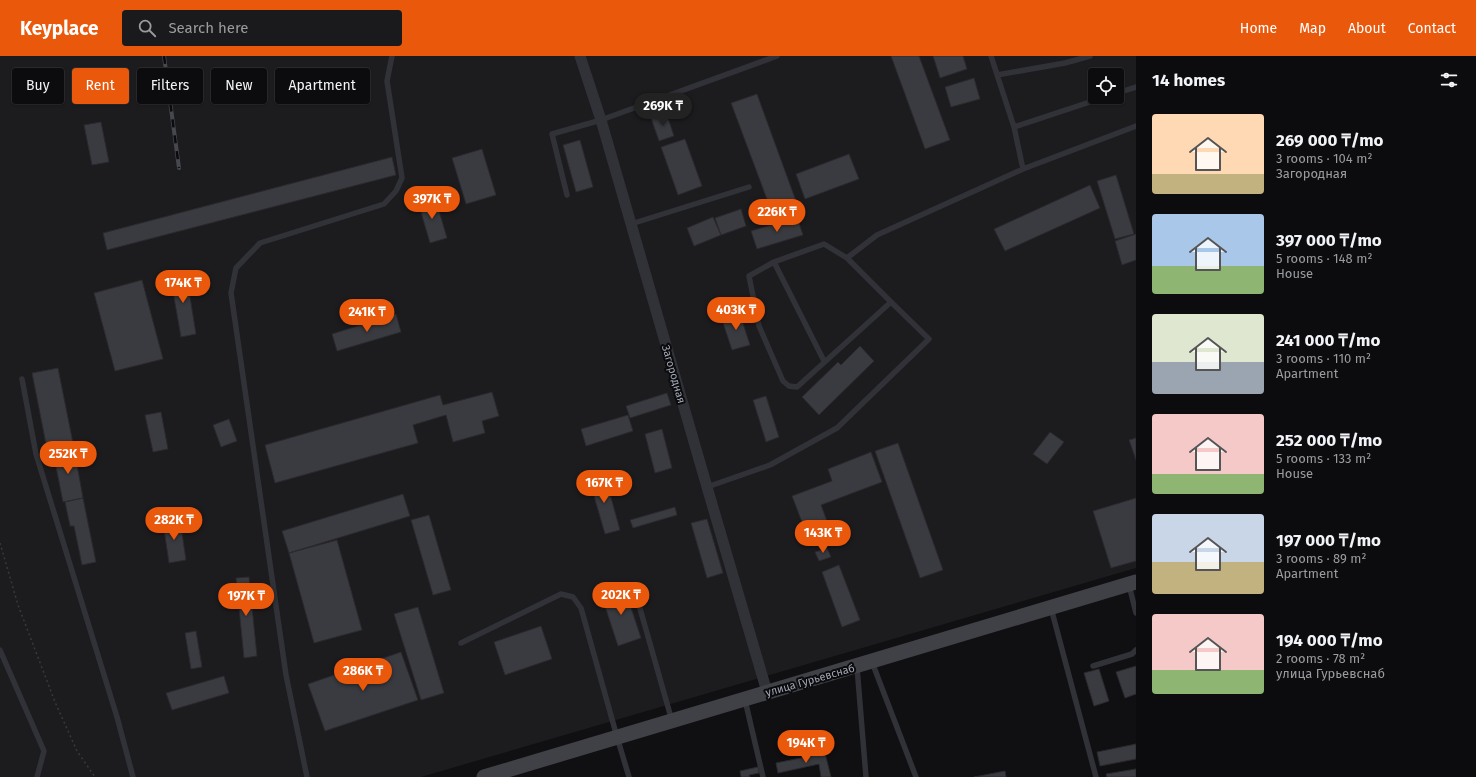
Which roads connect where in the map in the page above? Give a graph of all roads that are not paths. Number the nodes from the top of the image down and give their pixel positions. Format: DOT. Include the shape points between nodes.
graph roads {
  1 [pos="392,56"];
  2 [pos="580,56"];
  3 [pos="777,56"];
  4 [pos="991,56"];
  5 [pos="1090,56"];
  6 [pos="997,75"];
  7 [pos="1136,87"];
  8 [pos="1124,91"];
  9 [pos="1088,103"];
  10 [pos="601,120"];
  11 [pos="1136,126"];
  12 [pos="1014,127"];
  13 [pos="1023,169"];
  14 [pos="750,187"];
  15 [pos="567,195"];
  16 [pos="631,224"];
  17 [pos="847,258"];
  18 [pos="774,262"];
  19 [pos="891,302"];
  20 [pos="824,361"];
  21 [pos="22,379"];
  22 [pos="707,487"];
  23 [pos="1133,583"];
  24 [pos="637,598"];
  25 [pos="1051,608"];
  26 [pos="1136,613"];
  27 [pos="461,643"];
  28 [pos="0,650"];
  29 [pos="1136,650"];
  30 [pos="872,662"];
  31 [pos="1094,666"];
  32 [pos="857,667"];
  33 [pos="767,692"];
  34 [pos="745,700"];
  35 [pos="672,721"];
  36 [pos="617,737"];
  37 [pos="37,777"];
  38 [pos="133,777"];
  39 [pos="307,777"];
  40 [pos="484,777"];
  41 [pos="630,777"];
  42 [pos="763,777"];
  43 [pos="866,777"];
  44 [pos="916,777"];
  45 [pos="1096,777"];
  1 -- 39 [label="lane" via="388,81 402,178 396,191 384,204 260,243 236,268 230,293 286,675"];
  2 -- 10 [label="street, Загородная"];
  3 -- 10 [label="lane"];
  4 -- 6 [label="lane"];
  5 -- 6 [label="lane"];
  6 -- 12 [label="lane"];
  7 -- 8 [label="lane"];
  9 -- 12 [label="lane"];
  10 -- 15 [label="lane" via="552,134"];
  10 -- 16 [label="street, Загородная"];
  11 -- 13 [label="lane"];
  12 -- 13 [label="lane"];
  13 -- 17 [label="lane" via="878,235"];
  14 -- 16 [label="lane"];
  16 -- 22 [label="street, Загородная"];
  17 -- 18 [label="lane" via="824,244"];
  17 -- 19 [label="lane"];
  18 -- 20 [label="lane"];
  18 -- 20 [label="lane" via="748,276 759,326 783,381 789,386 797,386"];
  19 -- 20 [label="lane"];
  19 -- 22 [label="lane" via="929,339 837,428 770,465"];
  21 -- 38 [label="lane" via="36,454"];
  22 -- 33 [label="street, Загородная"];
  23 -- 25 [label="street, улица Гурьевснаб"];
  23 -- 26 [label="lane"];
  24 -- 35 [label="lane"];
  25 -- 30 [label="street, улица Гурьевснаб"];
  25 -- 45 [label="lane"];
  27 -- 36 [label="lane" via="561,594 573,597 582,608"];
  28 -- 37 [label="lane" via="44,751"];
  29 -- 31 [label="lane" via="1132,654"];
  30 -- 32 [label="street, улица Гурьевснаб"];
  30 -- 44 [label="lane"];
  32 -- 33 [label="street, улица Гурьевснаб"];
  32 -- 43 [label="lane"];
  33 -- 34 [label="street, улица Гурьевснаб"];
  34 -- 35 [label="street, улица Гурьевснаб"];
  34 -- 42 [label="lane"];
  35 -- 36 [label="street, улица Гурьевснаб"];
  36 -- 40 [label="street, улица Гурьевснаб"];
  36 -- 41 [label="lane"];
}
